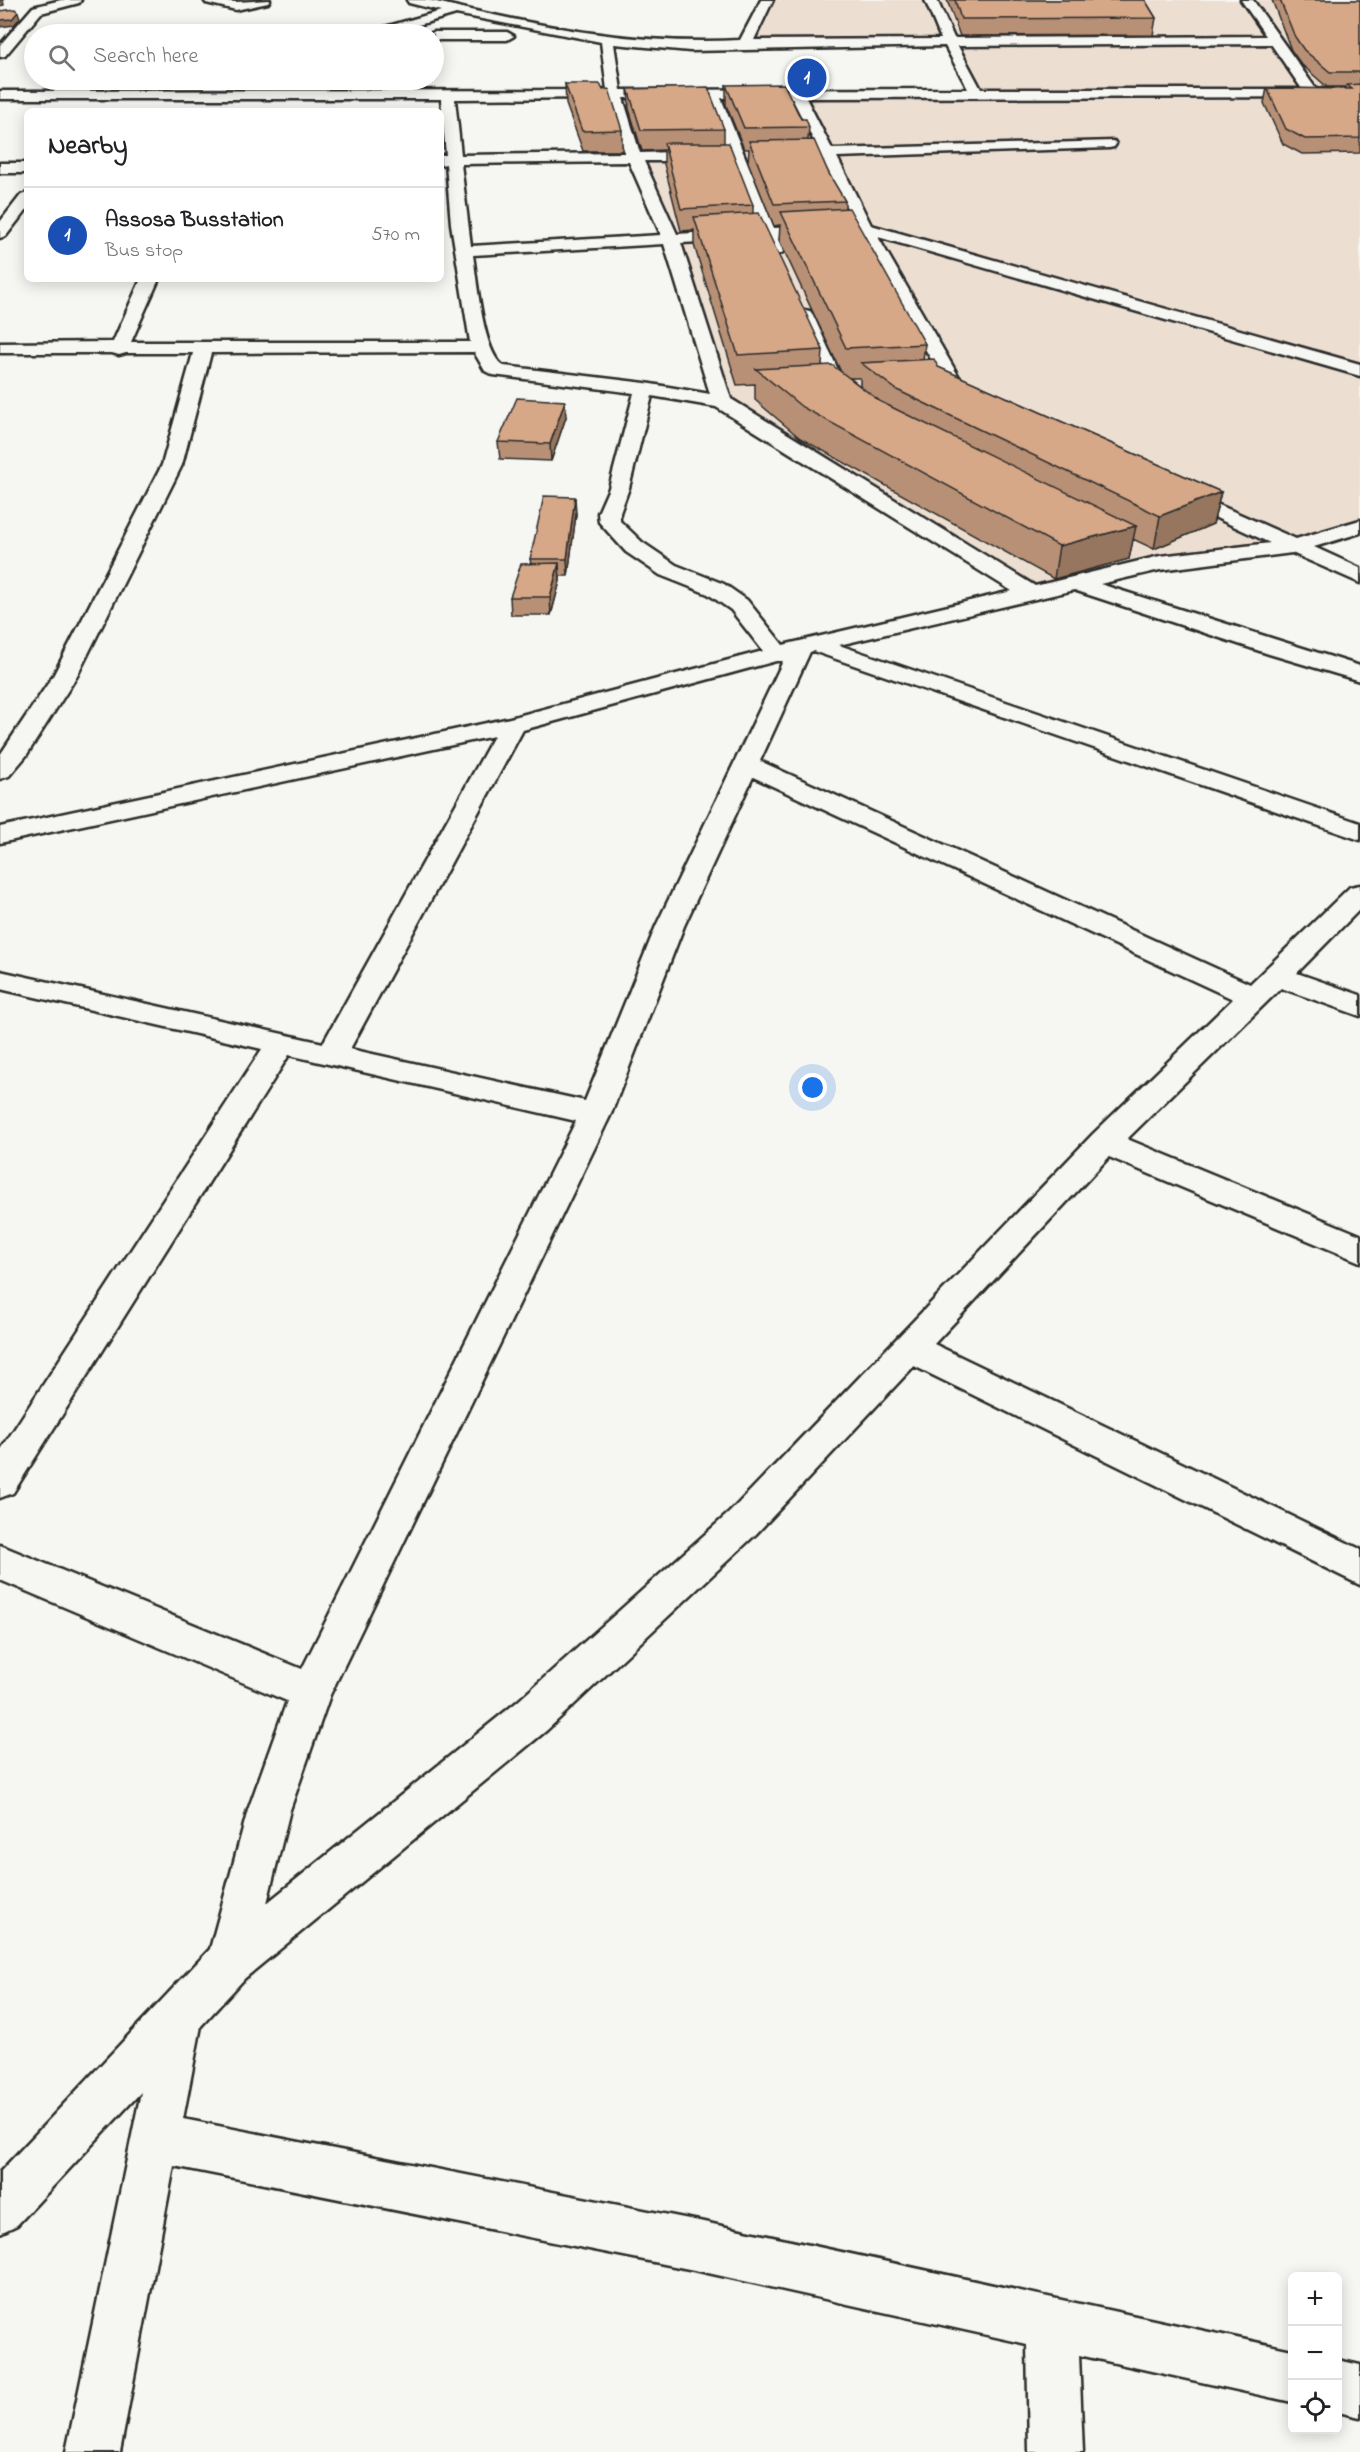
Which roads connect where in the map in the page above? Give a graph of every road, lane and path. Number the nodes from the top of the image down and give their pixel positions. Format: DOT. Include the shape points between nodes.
graph roads {
  1 [pos="75,0"];
  2 [pos="210,0"];
  3 [pos="264,0"];
  4 [pos="413,0"];
  5 [pos="767,0"];
  6 [pos="931,0"];
  7 [pos="1247,0"];
  8 [pos="476,4"];
  9 [pos="49,6"];
  10 [pos="20,10"];
  11 [pos="456,11"];
  12 [pos="25,24"];
  13 [pos="411,24"];
  14 [pos="1158,25"];
  15 [pos="24,27"];
  16 [pos="444,36"];
  17 [pos="588,36"];
  18 [pos="608,39"];
  19 [pos="1275,40"];
  20 [pos="1168,41"];
  21 [pos="745,44"];
  22 [pos="950,44"];
  23 [pos="0,53"];
  24 [pos="306,90"];
  25 [pos="1311,92"];
  26 [pos="1360,93"];
  27 [pos="797,94"];
  28 [pos="976,94"];
  29 [pos="0,95"];
  30 [pos="303,95"];
  31 [pos="448,95"];
  32 [pos="615,96"];
  33 [pos="713,96"];
  34 [pos="300,108"];
  35 [pos="1109,144"];
  36 [pos="825,153"];
  37 [pos="793,154"];
  38 [pos="743,155"];
  39 [pos="634,157"];
  40 [pos="446,159"];
  41 [pos="0,168"];
  42 [pos="24,168"];
  43 [pos="24,202"];
  44 [pos="444,224"];
  45 [pos="459,224"];
  46 [pos="24,228"];
  47 [pos="865,228"];
  48 [pos="1,230"];
  49 [pos="766,233"];
  50 [pos="671,238"];
  51 [pos="463,251"];
  52 [pos="781,264"];
  53 [pos="149,282"];
  54 [pos="795,295"];
  55 [pos="480,347"];
  56 [pos="0,348"];
  57 [pos="119,350"];
  58 [pos="203,350"];
  59 [pos="1360,370"];
  60 [pos="952,380"];
  61 [pos="929,381"];
  62 [pos="860,386"];
  63 [pos="837,388"];
  64 [pos="645,389"];
  65 [pos="814,389"];
  66 [pos="742,393"];
  67 [pos="720,398"];
  68 [pos="993,409"];
  69 [pos="870,414"];
  70 [pos="1155,483"];
  71 [pos="1360,526"];
  72 [pos="1295,546"];
  73 [pos="1360,576"];
  74 [pos="1079,584"];
  75 [pos="1031,593"];
  76 [pos="797,650"];
  77 [pos="1360,674"];
  78 [pos="513,725"];
  79 [pos="745,764"];
  80 [pos="0,771"];
  81 [pos="1360,832"];
  82 [pos="0,836"];
  83 [pos="1360,893"];
  84 [pos="1265,987"];
  85 [pos="6,989"];
  86 [pos="1360,1006"];
  87 [pos="282,1042"];
  88 [pos="332,1054"];
  89 [pos="595,1114"];
  90 [pos="1104,1142"];
  91 [pos="1360,1249"];
  92 [pos="910,1348"];
  93 [pos="0,1482"];
  94 [pos="0,1562"];
  95 [pos="1360,1568"];
  96 [pos="311,1692"];
  97 [pos="229,1962"];
  98 [pos="180,2013"];
  99 [pos="156,2138"];
  100 [pos="0,2208"];
  101 [pos="1052,2324"];
  102 [pos="1288,2375"];
  103 [pos="1342,2387"];
  104 [pos="1360,2391"];
  105 [pos="93,2452"];
  106 [pos="1056,2452"];
  1 -- 9 [label="street"];
  2 -- 3 [label="street" via="236,6"];
  4 -- 11 [label="street"];
  5 -- 21 [label="street"];
  6 -- 22 [label="street"];
  7 -- 19 [label="street"];
  8 -- 11 [label="street"];
  9 -- 10 [label="street"];
  9 -- 12 [label="street" via="37,10"];
  11 -- 13 [label="street"];
  11 -- 17 [label="street"];
  14 -- 20 [label="street"];
  15 -- 23 [label="street" via="18,42"];
  16 -- 17 [label="street"];
  17 -- 18 [label="street"];
  18 -- 21 [label="street" via="674,47"];
  18 -- 32 [label="street"];
  19 -- 20 [label="street"];
  19 -- 25 [label="street"];
  20 -- 22 [label="street"];
  21 -- 22 [label="street"];
  22 -- 28 [label="street"];
  24 -- 30 [label="street"];
  25 -- 26 [label="street"];
  25 -- 28 [label="street"];
  27 -- 28 [label="street"];
  27 -- 33 [label="street"];
  27 -- 36 [label="street"];
  29 -- 30 [label="street"];
  30 -- 31 [label="street"];
  30 -- 34 [label="street"];
  31 -- 32 [label="street"];
  31 -- 40 [label="street"];
  32 -- 33 [label="street"];
  32 -- 39 [label="street"];
  33 -- 38 [label="street"];
  35 -- 36 [label="street"];
  36 -- 37 [label="street"];
  36 -- 47 [label="street"];
  38 -- 39 [label="street"];
  38 -- 49 [label="street"];
  39 -- 40 [label="street"];
  39 -- 50 [label="street"];
  40 -- 45 [label="street"];
  41 -- 42 [label="street"];
  43 -- 48 [label="street"];
  44 -- 45 [label="street"];
  45 -- 51 [label="street"];
  46 -- 48 [label="street"];
  47 -- 49 [label="street"];
  47 -- 59 [label="street"];
  47 -- 60 [label="street"];
  49 -- 50 [label="street"];
  49 -- 52 [label="street"];
  50 -- 51 [label="street"];
  50 -- 67 [label="street"];
  51 -- 55 [label="street"];
  53 -- 57 [label="street"];
  54 -- 63 [label="street"];
  55 -- 58 [label="street"];
  55 -- 64 [label="street" via="492,367 500,371"];
  56 -- 57 [label="street"];
  57 -- 58 [label="street"];
  58 -- 80 [label="street" via="172,465 65,676"];
  60 -- 61 [label="street"];
  60 -- 68 [label="street"];
  62 -- 63 [label="street"];
  63 -- 65 [label="street"];
  63 -- 69 [label="street"];
  64 -- 67 [label="street"];
  64 -- 76 [label="street" via="609,513 610,522 634,547 669,570 716,589"];
  66 -- 67 [label="street"];
  67 -- 75 [label="street"];
  70 -- 72 [label="street"];
  71 -- 72 [label="street"];
  72 -- 73 [label="street"];
  72 -- 74 [label="street" via="1149,558"];
  74 -- 75 [label="street"];
  74 -- 77 [label="street"];
  75 -- 76 [label="street"];
  76 -- 78 [label="street"];
  76 -- 79 [label="street"];
  76 -- 81 [label="street"];
  78 -- 82 [label="street"];
  78 -- 88 [label="street"];
  79 -- 84 [label="street"];
  79 -- 89 [label="street" via="670,926"];
  83 -- 84 [label="street"];
  84 -- 86 [label="street"];
  84 -- 90 [label="street"];
  85 -- 87 [label="street"];
  87 -- 88 [label="street"];
  87 -- 93 [label="street"];
  88 -- 89 [label="street"];
  89 -- 96 [label="street"];
  90 -- 91 [label="street"];
  90 -- 92 [label="street"];
  92 -- 95 [label="street"];
  92 -- 97 [label="street" via="742,1523 541,1708"];
  94 -- 96 [label="street"];
  96 -- 97 [label="street" via="269,1810"];
  97 -- 98 [label="street"];
  98 -- 99 [label="street"];
  98 -- 100 [label="street"];
  99 -- 101 [label="street" via="688,2244"];
  99 -- 105 [label="street"];
  101 -- 102 [label="street"];
  101 -- 106 [label="street"];
  103 -- 104 [label="street"];
}
